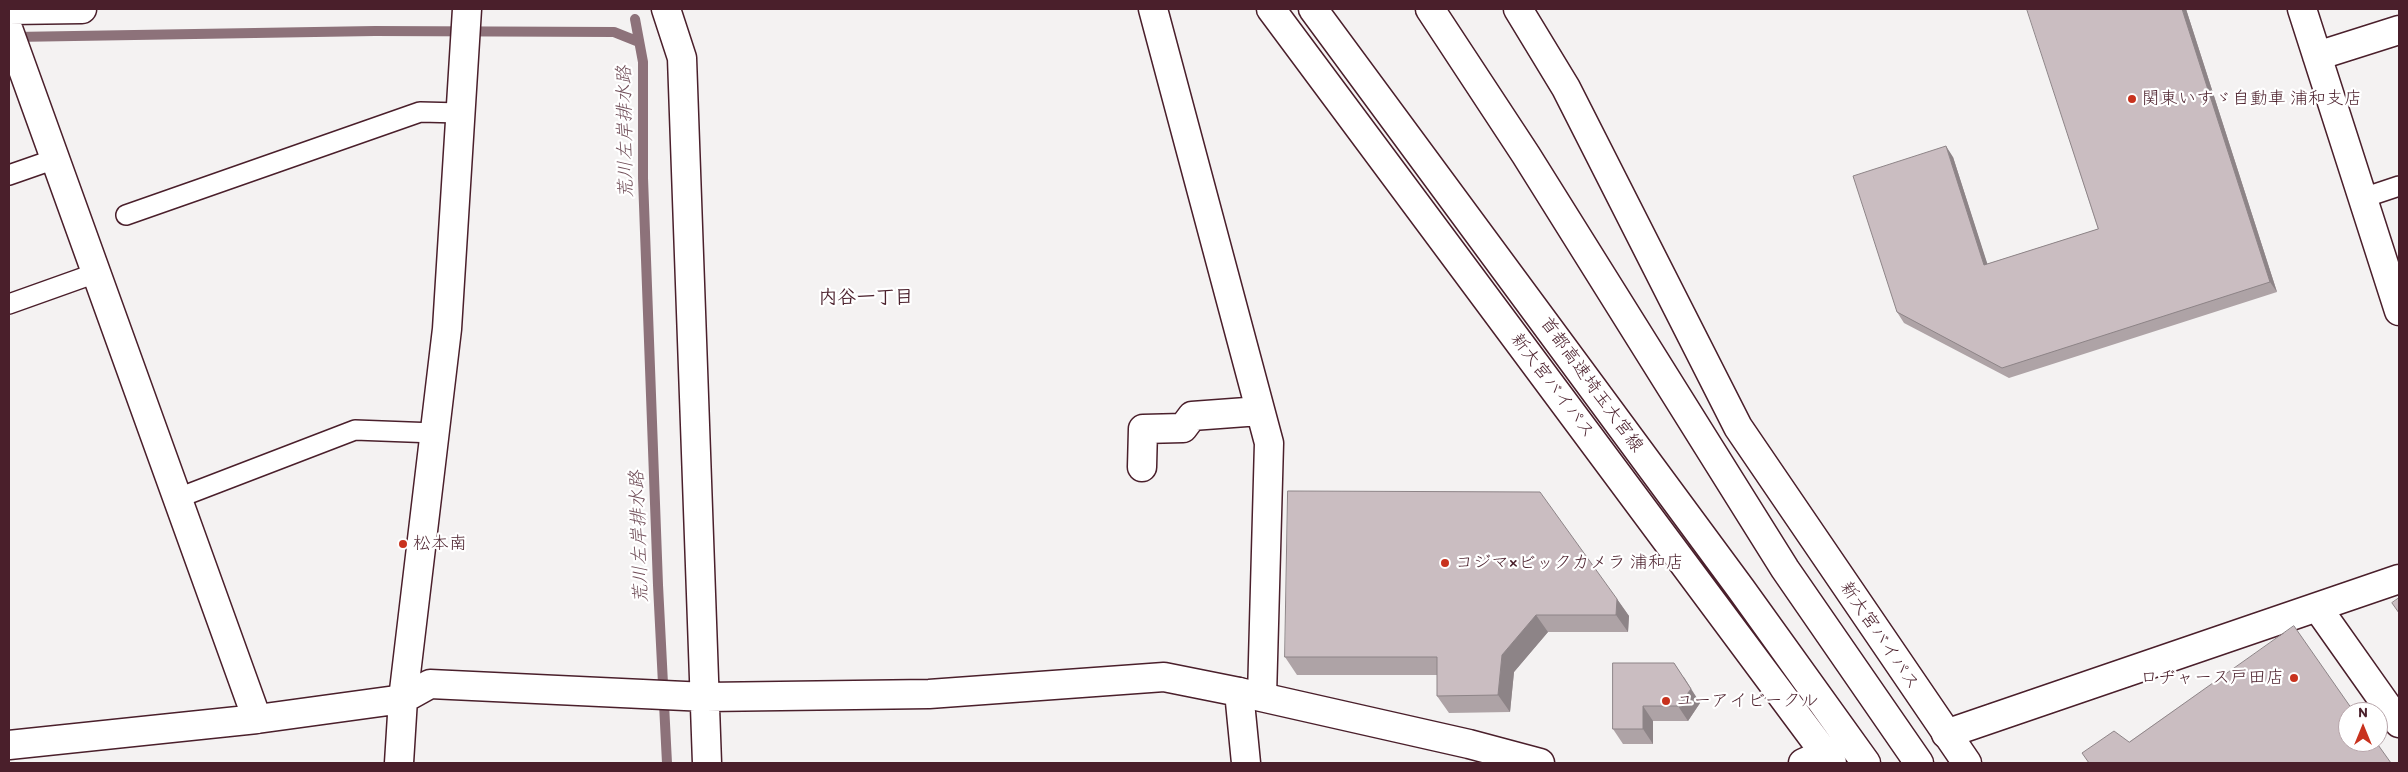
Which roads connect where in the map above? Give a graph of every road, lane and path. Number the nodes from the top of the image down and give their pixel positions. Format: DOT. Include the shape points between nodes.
graph roads {
  1 [pos="82,9"];
  2 [pos="666,9"];
  3 [pos="1153,9"];
  4 [pos="1271,9"];
  5 [pos="1314,9"];
  6 [pos="1430,9"];
  7 [pos="1451,9"];
  8 [pos="1518,9"];
  9 [pos="2302,9"];
  10 [pos="9,10"];
  11 [pos="467,13"];
  12 [pos="2399,30"];
  13 [pos="13,42"];
  14 [pos="2317,56"];
  15 [pos="461,113"];
  16 [pos="1526,156"];
  17 [pos="55,160"];
  18 [pos="9,175"];
  19 [pos="2399,186"];
  20 [pos="2363,198"];
  21 [pos="126,215"];
  22 [pos="96,273"];
  23 [pos="9,304"];
  24 [pos="2399,310"];
  25 [pos="1260,411"];
  26 [pos="435,433"];
  27 [pos="1142,467"];
  28 [pos="178,498"];
  29 [pos="2399,579"];
  30 [pos="2317,607"];
  31 [pos="1250,694"];
  32 [pos="696,697"];
  33 [pos="403,699"];
  34 [pos="257,719"];
  35 [pos="2399,723"];
  36 [pos="1946,734"];
  37 [pos="9,745"];
  38 [pos="1476,753"];
  39 [pos="1820,760"];
  40 [pos="399,763"];
  41 [pos="707,763"];
  42 [pos="1246,763"];
  43 [pos="1540,763"];
  44 [pos="1866,763"];
  45 [pos="1919,763"];
  46 [pos="1967,763"];
  1 -- 10 [label="main road"];
  2 -- 32 [label="main road" via="682,58"];
  3 -- 25 [label="main road"];
  4 -- 39 [label="main road, 新大宮バイパス"];
  5 -- 44 [label="main road, 首都高速埼玉大宮線"];
  6 -- 16 [label="main road"];
  7 -- 16 [label="main road"];
  8 -- 36 [label="main road, 新大宮バイパス" via="1566,88 1738,427"];
  9 -- 14 [label="main road"];
  11 -- 15 [label="main road"];
  12 -- 14 [label="main road"];
  13 -- 17 [label="main road"];
  14 -- 20 [label="main road"];
  15 -- 21 [label="lane" via="420,112"];
  15 -- 26 [label="main road" via="447,330"];
  16 -- 45 [label="main road" via="1785,569"];
  17 -- 18 [label="lane"];
  17 -- 22 [label="main road"];
  19 -- 20 [label="lane"];
  20 -- 24 [label="main road"];
  22 -- 23 [label="lane"];
  22 -- 28 [label="main road"];
  25 -- 27 [label="main road" via="1192,416 1183,428 1143,429"];
  25 -- 31 [label="main road" via="1269,443"];
  26 -- 28 [label="lane" via="355,430"];
  26 -- 33 [label="main road"];
  28 -- 34 [label="main road"];
  29 -- 30 [label="main road"];
  30 -- 35 [label="main road"];
  30 -- 36 [label="main road"];
  31 -- 32 [label="main road" via="1164,677 929,694"];
  31 -- 38 [label="main road"];
  31 -- 42 [label="main road"];
  32 -- 33 [label="main road" via="430,684"];
  32 -- 41 [label="main road"];
  33 -- 34 [label="main road"];
  33 -- 40 [label="main road"];
  34 -- 37 [label="main road"];
  36 -- 46 [label="main road, 新大宮バイパス"];
  38 -- 43 [label="main road"];
}
